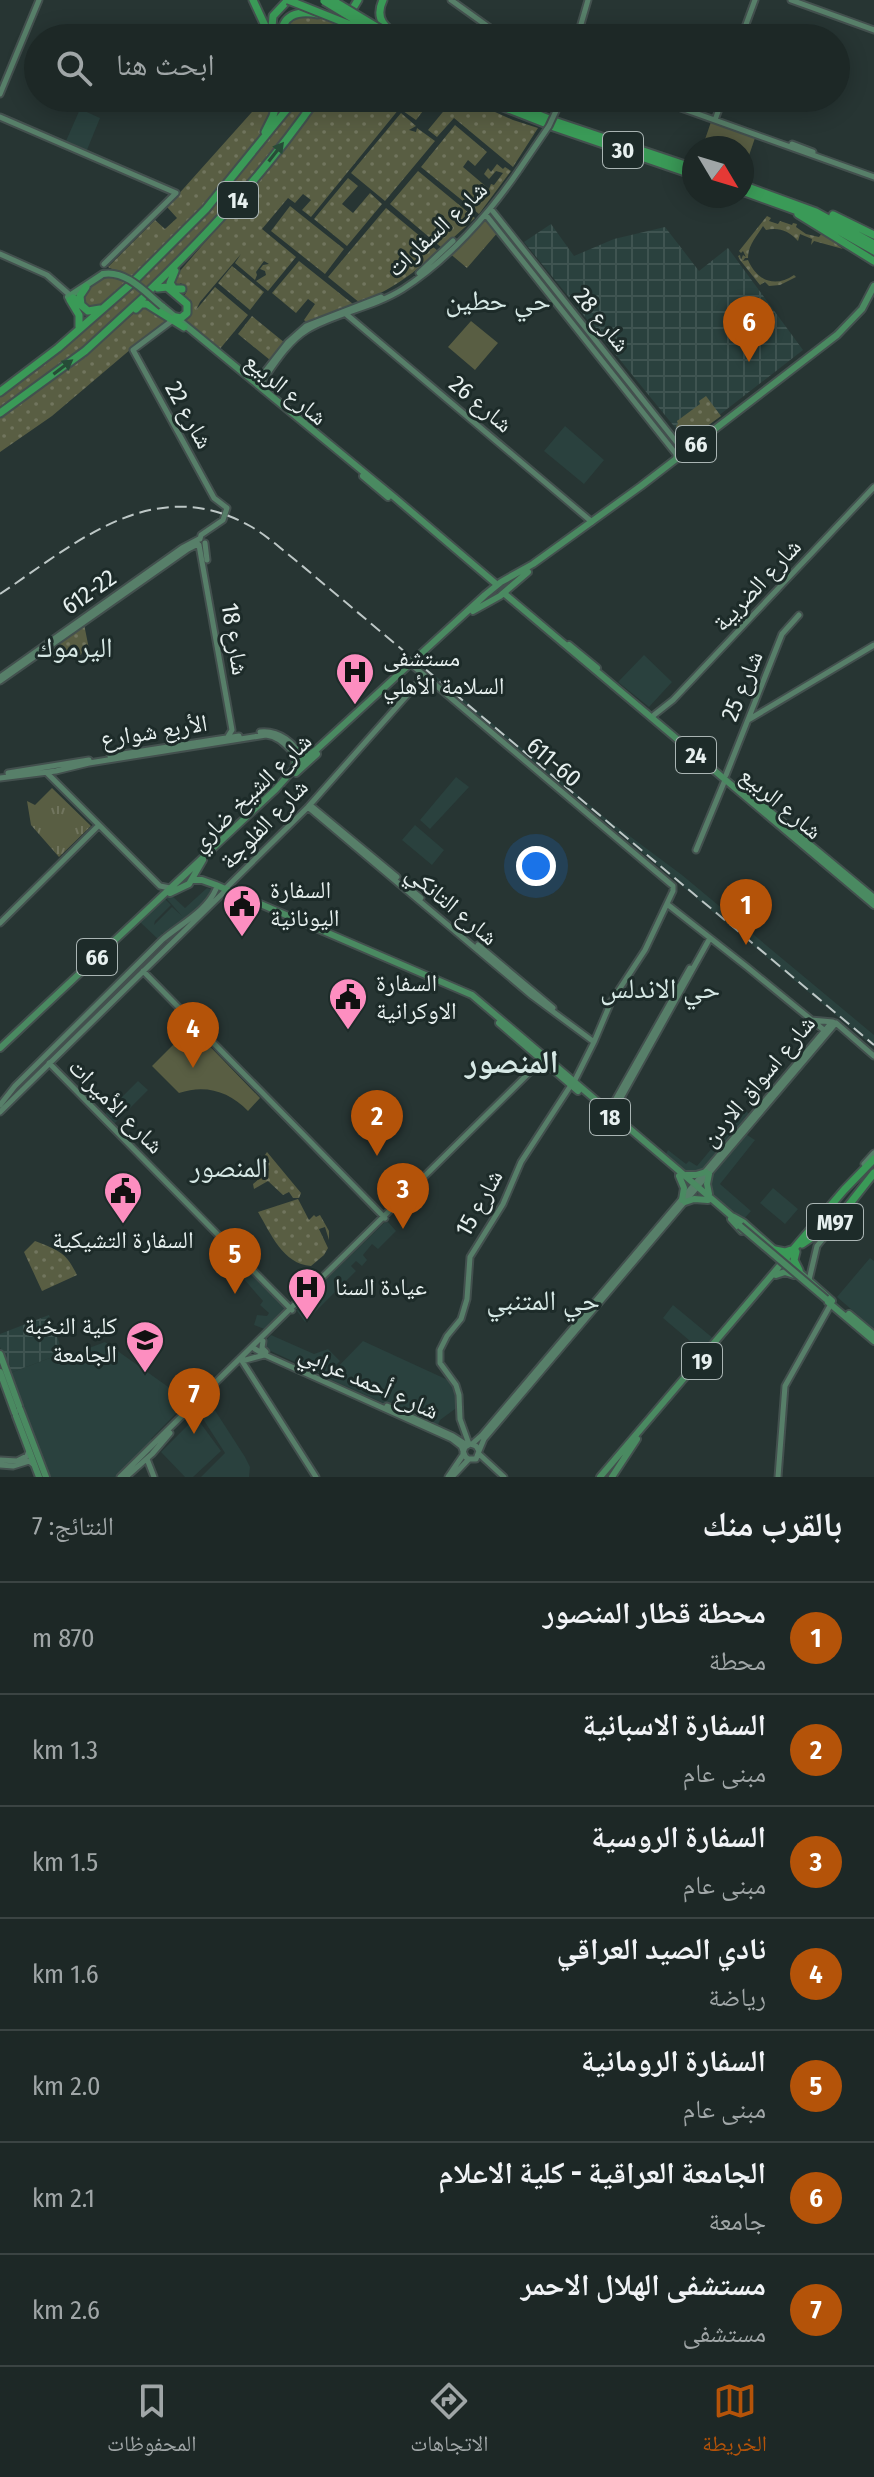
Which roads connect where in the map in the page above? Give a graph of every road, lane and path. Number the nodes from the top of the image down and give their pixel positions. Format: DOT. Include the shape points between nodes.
graph roads {
  1 [pos="38,0"];
  2 [pos="253,0"];
  3 [pos="326,0"];
  4 [pos="356,0"];
  5 [pos="382,0"];
  6 [pos="451,0"];
  7 [pos="587,0"];
  8 [pos="756,0"];
  9 [pos="791,0"];
  10 [pos="800,0"];
  11 [pos="288,1"];
  12 [pos="829,12"];
  13 [pos="324,15"];
  14 [pos="28,24"];
  15 [pos="28,24"];
  16 [pos="264,24"];
  17 [pos="271,24"];
  18 [pos="284,24"];
  19 [pos="342,24"];
  20 [pos="344,24"];
  21 [pos="363,24"];
  22 [pos="366,24"];
  23 [pos="371,24"];
  24 [pos="383,24"];
  25 [pos="484,24"];
  26 [pos="580,24"];
  27 [pos="748,24"];
  28 [pos="874,28"];
  29 [pos="24,32"];
  30 [pos="24,35"];
  31 [pos="0,87"];
  32 [pos="0,94"];
  33 [pos="273,112"];
  34 [pos="285,112"];
  35 [pos="308,112"];
  36 [pos="519,112"];
  37 [pos="526,112"];
  38 [pos="554,112"];
  39 [pos="693,112"];
  40 [pos="696,112"];
  41 [pos="716,112"];
  42 [pos="0,119"];
  43 [pos="713,119"];
  44 [pos="550,123"];
  45 [pos="682,169"];
  46 [pos="236,173"];
  47 [pos="874,175"];
  48 [pos="754,193"];
  49 [pos="499,199"];
  50 [pos="779,201"];
  51 [pos="491,209"];
  52 [pos="486,215"];
  53 [pos="472,226"];
  54 [pos="210,231"];
  55 [pos="874,235"];
  56 [pos="874,244"];
  57 [pos="874,251"];
  58 [pos="0,255"];
  59 [pos="873,261"];
  60 [pos="104,264"];
  61 [pos="173,274"];
  62 [pos="103,275"];
  63 [pos="132,282"];
  64 [pos="874,286"];
  65 [pos="86,287"];
  66 [pos="158,288"];
  67 [pos="553,293"];
  68 [pos="874,295"];
  69 [pos="70,297"];
  70 [pos="146,297"];
  71 [pos="82,307"];
  72 [pos="100,309"];
  73 [pos="346,314"];
  74 [pos="175,319"];
  75 [pos="79,327"];
  76 [pos="186,327"];
  77 [pos="595,340"];
  78 [pos="589,344"];
  79 [pos="37,365"];
  80 [pos="266,373"];
  81 [pos="257,384"];
  82 [pos="630,384"];
  83 [pos="625,389"];
  84 [pos="0,392"];
  85 [pos="0,413"];
  86 [pos="685,450"];
  87 [pos="676,456"];
  88 [pos="874,487"];
  89 [pos="227,508"];
  90 [pos="592,522"];
  91 [pos="200,542"];
  92 [pos="476,568"];
  93 [pos="520,576"];
  94 [pos="501,590"];
  95 [pos="479,604"];
  96 [pos="526,612"];
  97 [pos="799,615"];
  98 [pos="874,645"];
  99 [pos="412,665"];
  100 [pos="594,668"];
  101 [pos="224,672"];
  102 [pos="424,676"];
  103 [pos="0,679"];
  104 [pos="656,717"];
  105 [pos="747,721"];
  106 [pos="241,735"];
  107 [pos="227,738"];
  108 [pos="294,750"];
  109 [pos="157,751"];
  110 [pos="308,758"];
  111 [pos="713,767"];
  112 [pos="46,771"];
  113 [pos="295,772"];
  114 [pos="0,776"];
  115 [pos="726,778"];
  116 [pos="309,806"];
  117 [pos="95,827"];
  118 [pos="786,829"];
  119 [pos="696,850"];
  120 [pos="127,856"];
  121 [pos="196,867"];
  122 [pos="198,881"];
  123 [pos="673,886"];
  124 [pos="216,887"];
  125 [pos="171,888"];
  126 [pos="225,891"];
  127 [pos="867,895"];
  128 [pos="160,897"];
  129 [pos="209,902"];
  130 [pos="667,904"];
  131 [pos="874,905"];
  132 [pos="3,918"];
  133 [pos="709,937"];
  134 [pos="108,946"];
  135 [pos="94,952"];
  136 [pos="150,952"];
  137 [pos="156,957"];
  138 [pos="142,972"];
  139 [pos="811,1020"];
  140 [pos="834,1022"];
  141 [pos="83,1024"];
  142 [pos="11,1030"];
  143 [pos="826,1032"];
  144 [pos="594,1042"];
  145 [pos="1,1049"];
  146 [pos="874,1056"];
  147 [pos="541,1063"];
  148 [pos="48,1064"];
  149 [pos="572,1084"];
  150 [pos="4,1103"];
  151 [pos="0,1112"];
  152 [pos="610,1112"];
  153 [pos="874,1156"];
  154 [pos="677,1172"];
  155 [pos="707,1173"];
  156 [pos="874,1176"];
  157 [pos="696,1187"];
  158 [pos="709,1199"];
  159 [pos="684,1201"];
  160 [pos="384,1217"];
  161 [pos="732,1218"];
  162 [pos="839,1218"];
  163 [pos="795,1250"];
  164 [pos="774,1253"];
  165 [pos="784,1262"];
  166 [pos="796,1273"];
  167 [pos="775,1274"];
  168 [pos="809,1280"];
  169 [pos="829,1301"];
  170 [pos="597,1303"];
  171 [pos="291,1310"];
  172 [pos="872,1335"];
  173 [pos="263,1341"];
  174 [pos="253,1347"];
  175 [pos="0,1354"];
  176 [pos="266,1354"];
  177 [pos="242,1361"];
  178 [pos="0,1372"];
  179 [pos="18,1411"];
  180 [pos="24,1428"];
  181 [pos="166,1433"];
  182 [pos="465,1433"];
  183 [pos="456,1437"];
  184 [pos="469,1445"];
  185 [pos="29,1450"];
  186 [pos="155,1451"];
  187 [pos="463,1454"];
  188 [pos="476,1456"];
  189 [pos="138,1459"];
  190 [pos="147,1459"];
  191 [pos="0,1462"];
  192 [pos="34,1465"];
  193 [pos="151,1467"];
  194 [pos="138,1468"];
  195 [pos="42,1477"];
  196 [pos="123,1477"];
  197 [pos="153,1477"];
  198 [pos="316,1477"];
  199 [pos="450,1477"];
  200 [pos="501,1477"];
  201 [pos="606,1477"];
  202 [pos="778,1477"];
  1 -- 14 [label="street"];
  1 -- 15 [label="street"];
  2 -- 16 [label="highway"];
  3 -- 21 [label="highway, bridge"];
  3 -- 23 [label="highway, bridge"];
  4 -- 19 [label="highway"];
  5 -- 22 [label="highway"];
  5 -- 24 [label="highway"];
  6 -- 25 [label="street"];
  7 -- 26 [label="street"];
  8 -- 27 [label="street"];
  9 -- 12 [label="street"];
  10 -- 12 [label="street"];
  11 -- 13 [label="highway, bridge"];
  11 -- 17 [label="highway"];
  12 -- 28 [label="street"];
  13 -- 18 [label="highway, bridge" via="293,14"];
  13 -- 20 [label="highway, bridge"];
  29 -- 31 [label="street"];
  30 -- 32 [label="street"];
  33 -- 46 [label="highway, 14"];
  34 -- 46 [label="highway, 14"];
  54 -- 35 [label="highway, 14, one-way"];
  36 -- 44 [label="highway, 30"];
  37 -- 44 [label="highway, 30"];
  38 -- 49 [label="street, شارع السفارات, bridge"];
  39 -- 43 [label="street"];
  40 -- 43 [label="street"];
  41 -- 43 [label="street"];
  42 -- 60 [label="street" via="175,194"];
  43 -- 47 [label="street"];
  44 -- 45 [label="highway, 30"];
  46 -- 63 [label="highway, 14"];
  48 -- 50 [label="highway"];
  49 -- 51 [label="street, شارع السفارات"];
  49 -- 53 [label="street, شارع السفارات"];
  50 -- 55 [label="highway" via="813,206"];
  50 -- 56 [label="highway" via="826,216"];
  50 -- 57 [label="highway"];
  50 -- 59 [label="highway"];
  51 -- 52 [label="street, شارع السفارات"];
  51 -- 67 [label="street, شارع 28"];
  52 -- 53 [label="street, شارع السفارات"];
  52 -- 67 [label="street, شارع 28"];
  53 -- 73 [label="street, شارع السفارات" via="404,288"];
  53 -- 80 [label="street, شارع السفارات" via="395,290 301,329"];
  54 -- 61 [label="highway"];
  54 -- 70 [label="highway, 14"];
  58 -- 69 [label="street" via="47,275"];
  61 -- 66 [label="highway"];
  61 -- 76 [label="highway" via="173,288 182,290 191,306"];
  62 -- 65 [label="main road"];
  62 -- 69 [label="main road"];
  62 -- 74 [label="main road, bridge" via="123,279"];
  63 -- 72 [label="highway"];
  63 -- 79 [label="highway"];
  64 -- 86 [label="main road, شارع الشيخ ضاري / 66" via="862,309 837,335"];
  65 -- 69 [label="main road"];
  65 -- 71 [label="highway"];
  66 -- 70 [label="highway"];
  66 -- 74 [label="highway" via="167,287 187,304 187,313"];
  67 -- 77 [label="street, شارع 28"];
  67 -- 78 [label="street, شارع 28"];
  68 -- 93 [label="main road, شارع الشيخ ضاري / 66" via="835,339 661,475"];
  69 -- 71 [label="highway"];
  69 -- 75 [label="highway"];
  70 -- 74 [label="highway" via="149,305"];
  85 -- 70 [label="highway, one-way" via="85,351"];
  71 -- 72 [label="highway"];
  72 -- 75 [label="highway"];
  73 -- 80 [label="street, شارع السفارات" via="300,335"];
  73 -- 90 [label="street, شارع 26"];
  74 -- 76 [label="highway"];
  74 -- 89 [label="street, شارع 22" via="133,350 214,498"];
  75 -- 79 [label="highway"];
  76 -- 81 [label="main road, شارع الربيع"];
  76 -- 92 [label="main road, شارع الربيع"];
  77 -- 78 [label="street"];
  77 -- 82 [label="street, شارع 28"];
  78 -- 83 [label="street, شارع 28"];
  79 -- 84 [label="highway"];
  80 -- 81 [label="street, شارع السفارات"];
  81 -- 92 [label="main road, شارع الربيع"];
  82 -- 83 [label="street"];
  82 -- 86 [label="street, شارع 28"];
  83 -- 87 [label="street, شارع 28"];
  86 -- 87 [label="main road, شارع الشيخ ضاري / 66"];
  87 -- 90 [label="main road, شارع الشيخ ضاري / 66"];
  88 -- 104 [label="street, شارع الضريبة"];
  89 -- 91 [label="street, 612-22" via="223,520 201,535"];
  90 -- 93 [label="main road, شارع الشيخ ضاري / 66"];
  91 -- 101 [label="street, شارع 18"];
  91 -- 103 [label="street, 612-22"];
  92 -- 94 [label="main road"];
  92 -- 94 [label="main road, شارع الربيع"];
  93 -- 94 [label="main road, شارع الشيخ ضاري / 66"];
  93 -- 94 [label="main road, شارع الشيخ ضاري / 66"];
  94 -- 95 [label="main road, شارع الشيخ ضاري / 66"];
  94 -- 95 [label="main road, شارع الشيخ ضاري / 66" via="485,595"];
  94 -- 96 [label="main road"];
  94 -- 96 [label="main road"];
  94 -- 96 [label="main road, شارع الربيع / 24"];
  95 -- 99 [label="main road, شارع الشيخ ضاري / 66"];
  95 -- 110 [label="main road, شارع الشيخ ضاري / 66"];
  96 -- 100 [label="main road, شارع الربيع / 24"];
  97 -- 105 [label="street, شارع 25" via="782,634"];
  98 -- 105 [label="street"];
  99 -- 102 [label="street, 611-60"];
  99 -- 110 [label="main road, شارع الشيخ ضاري / 66"];
  100 -- 104 [label="main road, شارع الربيع / 24"];
  100 -- 111 [label="main road, شارع الربيع / 24"];
  101 -- 106 [label="street, شارع 18" via="235,731"];
  101 -- 107 [label="street, شارع 18" via="232,730"];
  102 -- 116 [label="street, شارع الفلوجة"];
  102 -- 123 [label="street, 611-60"];
  104 -- 111 [label="main road, شارع الربيع / 24"];
  105 -- 115 [label="street, شارع 25"];
  106 -- 107 [label="street, الأربع شوارع"];
  106 -- 108 [label="street, الأربع شوارع" via="273,732"];
  107 -- 109 [label="street, الأربع شوارع"];
  108 -- 109 [label="street, الأربع شوارع" via="266,735"];
  108 -- 110 [label="street, الأربع شوارع"];
  108 -- 110 [label="main road"];
  108 -- 113 [label="main road"];
  109 -- 112 [label="street, الأربع شوارع"];
  109 -- 112 [label="street, الأربع شوارع" via="80,760"];
  110 -- 113 [label="main road, شارع الشيخ ضاري / 66"];
  111 -- 115 [label="main road, شارع الربيع / 24"];
  112 -- 114 [label="street, الأربع شوارع"];
  112 -- 114 [label="street, الأربع شوارع"];
  112 -- 117 [label="street"];
  112 -- 120 [label="street"];
  113 -- 121 [label="main road, شارع الشيخ ضاري / 66"];
  115 -- 118 [label="main road, شارع الربيع / 24"];
  115 -- 118 [label="main road, شارع الربيع / 24"];
  115 -- 119 [label="street, شارع 25"];
  116 -- 126 [label="street, شارع الفلوجة"];
  116 -- 144 [label="street, شارع التانكي"];
  117 -- 120 [label="street"];
  117 -- 132 [label="street"];
  118 -- 127 [label="main road, شارع الربيع / 24"];
  118 -- 127 [label="main road, شارع الربيع / 24"];
  120 -- 125 [label="street" via="160,886"];
  120 -- 128 [label="street"];
  121 -- 122 [label="main road"];
  121 -- 125 [label="main road, شارع الشيخ ضاري / 66"];
  122 -- 124 [label="main road, 18"];
  122 -- 125 [label="main road"];
  122 -- 145 [label="main road, 66" via="167,895"];
  123 -- 130 [label="street, شارع 15"];
  124 -- 126 [label="main road, 18"];
  124 -- 129 [label="street"];
  125 -- 128 [label="main road, شارع الشيخ ضاري / 66"];
  126 -- 129 [label="street, شارع الفلوجة"];
  126 -- 147 [label="main road, 18" via="469,997"];
  127 -- 131 [label="main road, شارع الربيع / 24"];
  128 -- 134 [label="main road, شارع الشيخ ضاري / 66"];
  129 -- 136 [label="street"];
  129 -- 137 [label="street"];
  130 -- 133 [label="street"];
  130 -- 144 [label="street, شارع 15"];
  133 -- 139 [label="street"];
  133 -- 152 [label="street"];
  134 -- 135 [label="main road"];
  134 -- 145 [label="main road, شارع الشيخ ضاري / 66"];
  136 -- 137 [label="street"];
  136 -- 141 [label="street"];
  137 -- 138 [label="street"];
  138 -- 141 [label="street"];
  138 -- 160 [label="street"];
  139 -- 140 [label="street"];
  139 -- 143 [label="street"];
  140 -- 143 [label="street, شارع اسواق الاردن"];
  140 -- 146 [label="street"];
  141 -- 148 [label="street"];
  141 -- 150 [label="street" via="13,1088"];
  142 -- 145 [label="main road"];
  143 -- 155 [label="street, شارع اسواق الاردن"];
  144 -- 149 [label="street, شارع 15"];
  147 -- 149 [label="main road, 18"];
  147 -- 160 [label="street"];
  148 -- 150 [label="street"];
  148 -- 171 [label="street, شارع الأميرات"];
  149 -- 152 [label="main road, 18"];
  149 -- 154 [label="main road, 18"];
  149 -- 182 [label="street, شارع 15" via="521,1162 503,1204 470,1257 463,1313 440,1350 440,1363 456,1385"];
  150 -- 151 [label="street"];
  152 -- 154 [label="main road, 18"];
  153 -- 163 [label="highway, M97"];
  154 -- 155 [label="main road"];
  154 -- 157 [label="main road, 18"];
  154 -- 159 [label="main road"];
  155 -- 157 [label="street, شارع اسواق الاردن"];
  155 -- 158 [label="main road"];
  156 -- 162 [label="highway, M97"];
  157 -- 158 [label="main road, 18"];
  157 -- 159 [label="street, شارع اسواق الاردن"];
  158 -- 159 [label="main road"];
  158 -- 161 [label="main road, 18"];
  159 -- 170 [label="street, شارع اسواق الاردن"];
  160 -- 171 [label="street"];
  161 -- 164 [label="main road, 18"];
  161 -- 169 [label="main road, 18, bridge"];
  162 -- 163 [label="highway, M97"];
  162 -- 168 [label="street" via="817,1246"];
  163 -- 164 [label="highway"];
  163 -- 165 [label="highway, M97"];
  163 -- 166 [label="highway"];
  164 -- 165 [label="main road, 18"];
  164 -- 167 [label="main road"];
  165 -- 166 [label="main road, 18"];
  165 -- 167 [label="main road, 19"];
  166 -- 167 [label="main road"];
  166 -- 168 [label="main road, 18"];
  166 -- 169 [label="main road, 18"];
  167 -- 201 [label="main road, 19"];
  167 -- 201 [label="main road, 19"];
  168 -- 169 [label="main road, 18"];
  169 -- 172 [label="main road, 18"];
  169 -- 202 [label="street" via="785,1386"];
  170 -- 184 [label="street"];
  170 -- 188 [label="street" via="484,1439"];
  171 -- 173 [label="street"];
  171 -- 174 [label="street"];
  173 -- 174 [label="street"];
  173 -- 176 [label="street"];
  174 -- 176 [label="street, شارع أحمد عرابي"];
  174 -- 177 [label="street"];
  174 -- 181 [label="street"];
  175 -- 179 [label="main road"];
  176 -- 177 [label="street"];
  176 -- 183 [label="street, شارع أحمد عرابي"];
  176 -- 187 [label="street, شارع أحمد عرابي" via="452,1439"];
  177 -- 186 [label="street"];
  177 -- 198 [label="street"];
  178 -- 179 [label="main road"];
  179 -- 180 [label="main road"];
  180 -- 185 [label="main road"];
  180 -- 195 [label="main road"];
  181 -- 189 [label="street"];
  181 -- 190 [label="street"];
  182 -- 183 [label="street"];
  182 -- 184 [label="street, شارع 15"];
  183 -- 184 [label="street, شارع أحمد عرابي"];
  184 -- 187 [label="street"];
  184 -- 188 [label="street, شارع أحمد عرابي" via="476,1446"];
  185 -- 191 [label="street" via="17,1461"];
  185 -- 192 [label="main road"];
  186 -- 190 [label="street"];
  186 -- 193 [label="street"];
  187 -- 188 [label="street, شارع أحمد عرابي"];
  187 -- 199 [label="street"];
  188 -- 199 [label="street"];
  188 -- 200 [label="street"];
  189 -- 190 [label="street"];
  189 -- 196 [label="street"];
  190 -- 193 [label="street"];
  190 -- 194 [label="street"];
  191 -- 192 [label="street"];
  192 -- 195 [label="main road"];
  193 -- 194 [label="street"];
  193 -- 197 [label="street"];
  194 -- 196 [label="street"];
}
